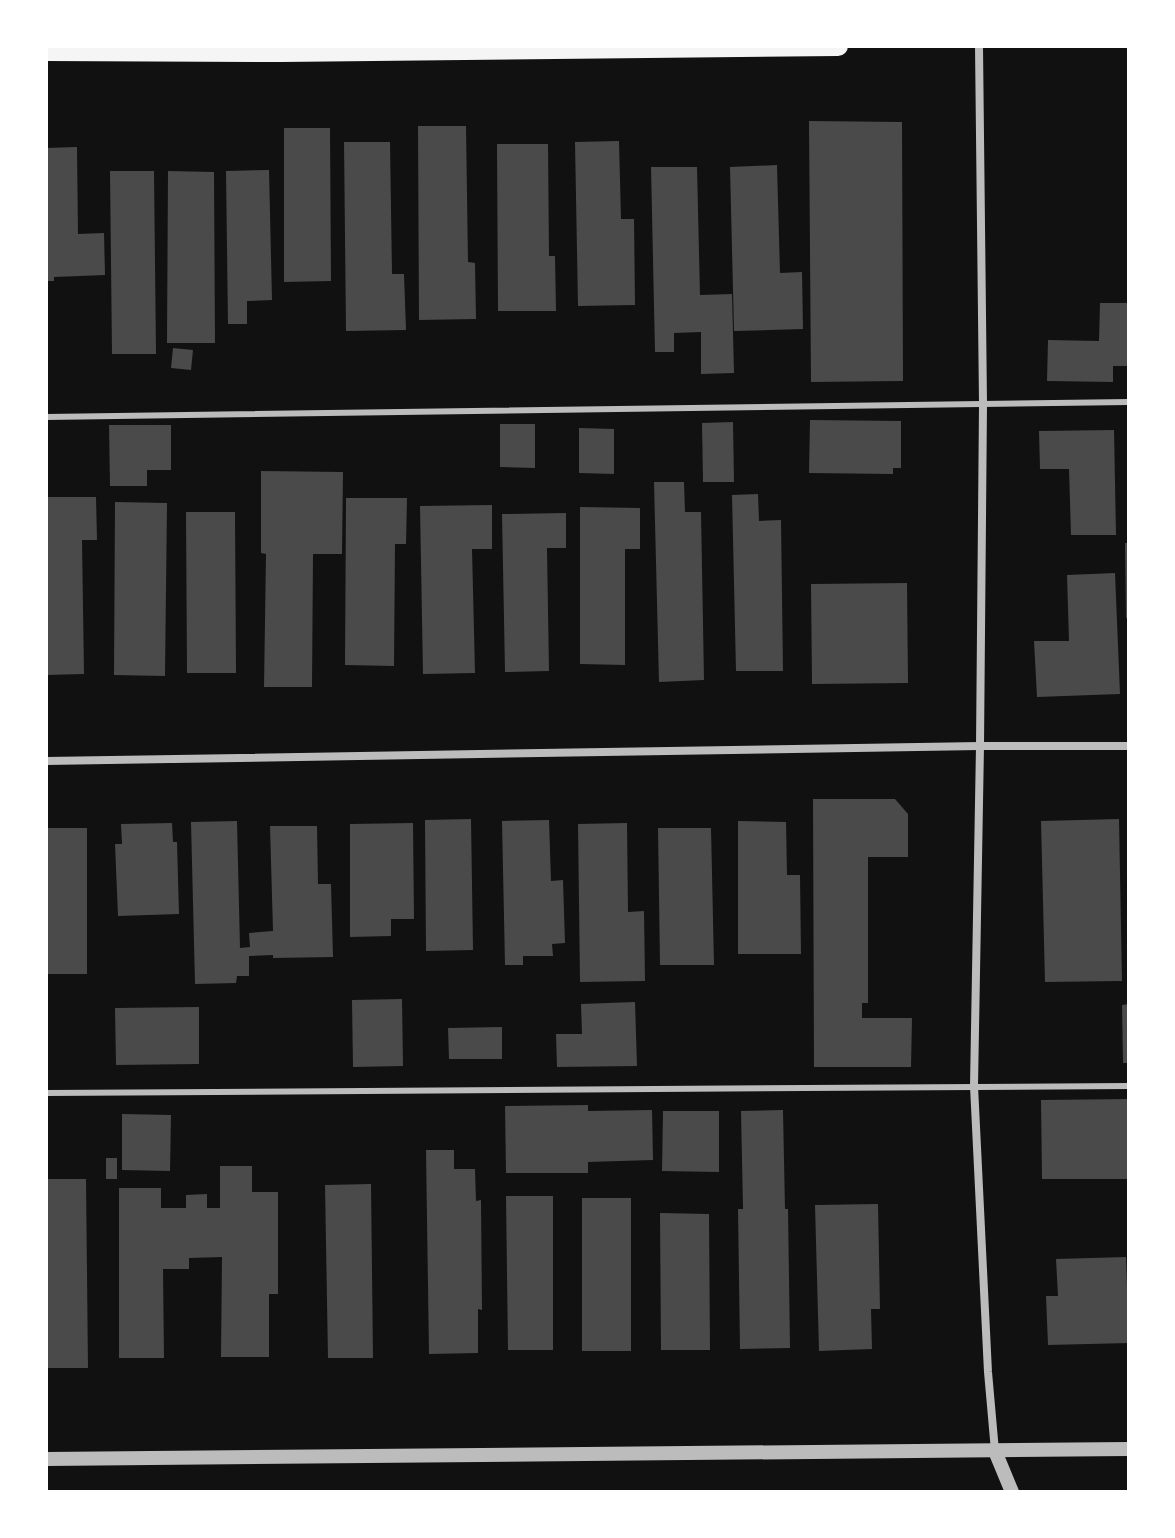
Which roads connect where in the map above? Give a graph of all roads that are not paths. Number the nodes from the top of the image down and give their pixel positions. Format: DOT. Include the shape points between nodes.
graph roads {
  1 [pos="838,46"];
  2 [pos="979,46"];
  3 [pos="46,51"];
  4 [pos="1129,402"];
  5 [pos="983,404"];
  6 [pos="46,417"];
  7 [pos="980,746"];
  8 [pos="1129,746"];
  9 [pos="46,761"];
  10 [pos="974,1086"];
  11 [pos="1129,1086"];
  12 [pos="46,1093"];
  13 [pos="1129,1449"];
  14 [pos="995,1451"];
  15 [pos="46,1459"];
  16 [pos="1012,1492"];
  1 -- 3 [label="main road"];
  2 -- 5 [label="street"];
  4 -- 5 [label="lane"];
  5 -- 6 [label="lane"];
  5 -- 7 [label="street"];
  7 -- 8 [label="street"];
  7 -- 9 [label="street"];
  7 -- 10 [label="street"];
  10 -- 11 [label="lane"];
  10 -- 12 [label="lane"];
  10 -- 14 [label="street"];
  13 -- 14 [label="street"];
  14 -- 15 [label="street"];
  14 -- 16 [label="street"];
}
